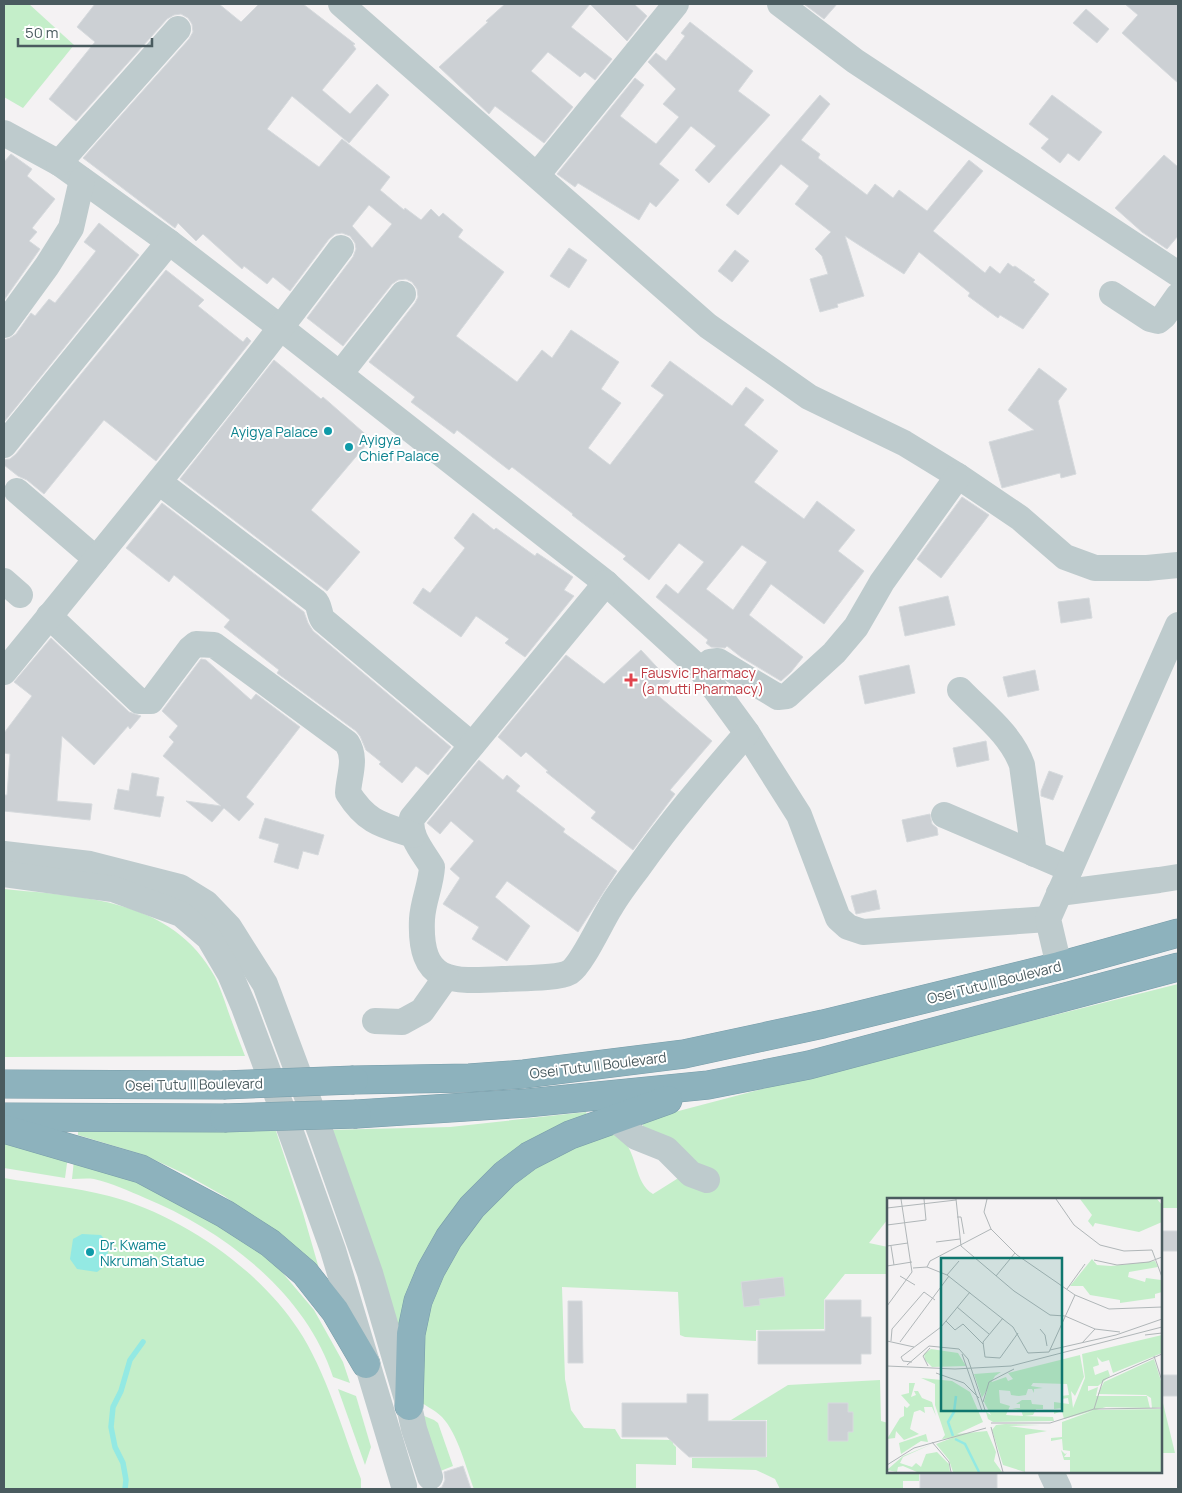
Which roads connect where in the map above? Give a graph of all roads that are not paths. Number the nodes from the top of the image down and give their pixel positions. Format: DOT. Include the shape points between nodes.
graph roads {
  1 [pos="340,4"];
  2 [pos="676,4"];
  3 [pos="780,4"];
  4 [pos="178,29"];
  5 [pos="4,133"];
  6 [pos="60,164"];
  7 [pos="537,175"];
  8 [pos="82,180"];
  9 [pos="170,242"];
  10 [pos="341,248"];
  11 [pos="1178,274"];
  12 [pos="403,294"];
  13 [pos="1112,294"];
  14 [pos="1178,296"];
  15 [pos="4,325"];
  16 [pos="281,328"];
  17 [pos="340,374"];
  18 [pos="4,444"];
  19 [pos="958,476"];
  20 [pos="159,482"];
  21 [pos="17,491"];
  22 [pos="96,559"];
  23 [pos="1178,565"];
  24 [pos="606,583"];
  25 [pos="49,616"];
  26 [pos="1178,625"];
  27 [pos="701,670"];
  28 [pos="4,672"];
  29 [pos="960,690"];
  30 [pos="747,733"];
  31 [pos="472,745"];
  32 [pos="944,815"];
  33 [pos="413,835"];
  34 [pos="4,854"];
  35 [pos="1034,854"];
  36 [pos="4,874"];
  37 [pos="1178,877"];
  38 [pos="1065,881"];
  39 [pos="1048,919"];
  40 [pos="1178,933"];
  41 [pos="1059,966"];
  42 [pos="1178,967"];
  43 [pos="446,978"];
  44 [pos="375,1021"];
  45 [pos="4,1084"];
  46 [pos="708,1085"];
  47 [pos="4,1117"];
  48 [pos="615,1119"];
  49 [pos="4,1129"];
  50 [pos="707,1180"];
  51 [pos="366,1364"];
  52 [pos="409,1406"];
  53 [pos="1051,1473"];
  54 [pos="430,1477"];
  55 [pos="404,1486"];
  56 [pos="1059,1489"];
  1 -- 7 [label="street"];
  2 -- 7 [label="street"];
  3 -- 11 [label="street" via="855,61"];
  4 -- 6 [label="street"];
  5 -- 6 [label="street"];
  6 -- 8 [label="street"];
  7 -- 19 [label="street" via="716,331 809,397 904,443"];
  8 -- 9 [label="street"];
  8 -- 15 [label="street" via="71,228"];
  9 -- 16 [label="street"];
  9 -- 18 [label="street"];
  10 -- 16 [label="street"];
  12 -- 17 [label="street"];
  13 -- 14 [label="street" via="1158,321"];
  16 -- 17 [label="street"];
  16 -- 20 [label="street"];
  17 -- 24 [label="street"];
  19 -- 23 [label="street" via="1020,518 1066,558 1095,568"];
  19 -- 27 [label="street" via="882,582 856,627 834,653 787,696 778,697 718,661 710,662"];
  20 -- 22 [label="street"];
  20 -- 31 [label="street" via="318,603 323,620"];
  21 -- 22 [label="street"];
  22 -- 25 [label="street"];
  24 -- 27 [label="street"];
  24 -- 31 [label="street"];
  25 -- 28 [label="street"];
  25 -- 33 [label="street" via="139,701 151,701 196,644 214,645 348,743 354,759 348,793 352,799 362,813 376,823"];
  26 -- 38 [label="street"];
  27 -- 30 [label="street"];
  29 -- 35 [label="street" via="1017,751 1022,765"];
  30 -- 39 [label="street" via="799,815 838,918 848,927 863,932"];
  30 -- 43 [label="street" via="650,851 611,906 583,957 570,972 555,976 468,981"];
  31 -- 33 [label="street" via="412,818"];
  32 -- 35 [label="street"];
  33 -- 43 [label="street" via="432,867 422,919 426,955 432,967"];
  34 -- 52 [label="street" via="90,864 180,887 206,903 230,927 265,984 370,1273"];
  35 -- 38 [label="street"];
  36 -- 51 [label="street" via="113,889 181,914 209,938 230,974 263,1056 333,1250"];
  37 -- 38 [label="street"];
  38 -- 39 [label="street"];
  39 -- 41 [label="street"];
  40 -- 41 [label="highway, Osei Tutu II Boulevard"];
  41 -- 45 [label="highway, Osei Tutu II Boulevard, bridge" via="823,1024 684,1054 515,1075 223,1084"];
  42 -- 46 [label="highway" via="818,1063"];
  43 -- 44 [label="street" via="422,1011 402,1022"];
  46 -- 47 [label="highway, bridge" via="527,1104 357,1114 224,1118"];
  46 -- 48 [label="highway"];
  48 -- 50 [label="street" via="636,1138 666,1149 690,1174"];
  48 -- 52 [label="highway" via="570,1135 529,1156 505,1174 454,1230 418,1301 411,1334"];
  49 -- 51 [label="highway" via="141,1168 270,1243 305,1273 329,1304"];
  51 -- 55 [label="street"];
  52 -- 54 [label="street"];
  53 -- 56 [label="street"];
}
